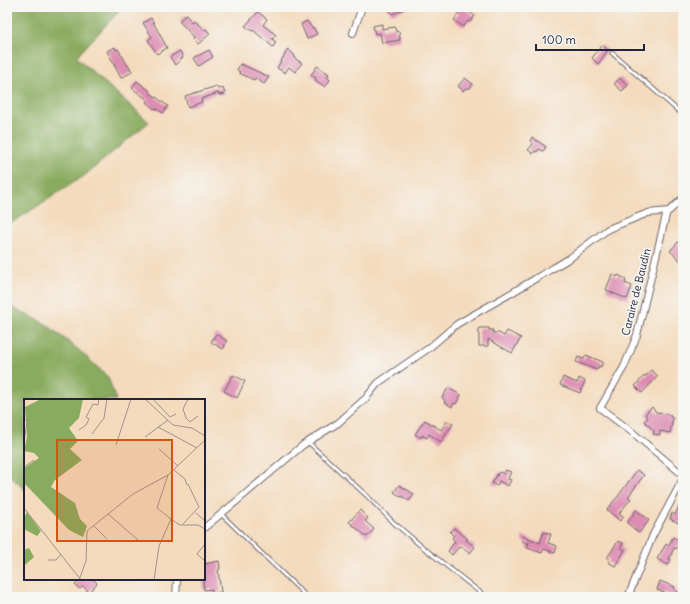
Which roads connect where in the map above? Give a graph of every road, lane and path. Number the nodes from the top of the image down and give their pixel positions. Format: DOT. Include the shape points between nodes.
graph roads {
  1 [pos="362,7"];
  2 [pos="353,33"];
  3 [pos="612,54"];
  4 [pos="683,116"];
  5 [pos="683,198"];
  6 [pos="667,211"];
  7 [pos="308,442"];
  8 [pos="683,475"];
  9 [pos="683,479"];
  10 [pos="221,514"];
  11 [pos="205,527"];
  12 [pos="178,580"];
  13 [pos="303,593"];
  14 [pos="176,597"];
  15 [pos="486,597"];
  16 [pos="628,597"];
  1 -- 2 [label="street"];
  3 -- 4 [label="lane"];
  5 -- 6 [label="street"];
  6 -- 7 [label="street" via="648,213 608,229 570,258 457,324 429,348 378,383 366,398 338,423"];
  6 -- 8 [label="street, Caraire de Baudin" via="637,335 624,367 600,408"];
  7 -- 10 [label="street"];
  7 -- 15 [label="lane" via="409,536"];
  9 -- 16 [label="street" via="653,535"];
  10 -- 11 [label="street"];
  10 -- 13 [label="lane"];
  12 -- 14 [label="street"];
}
